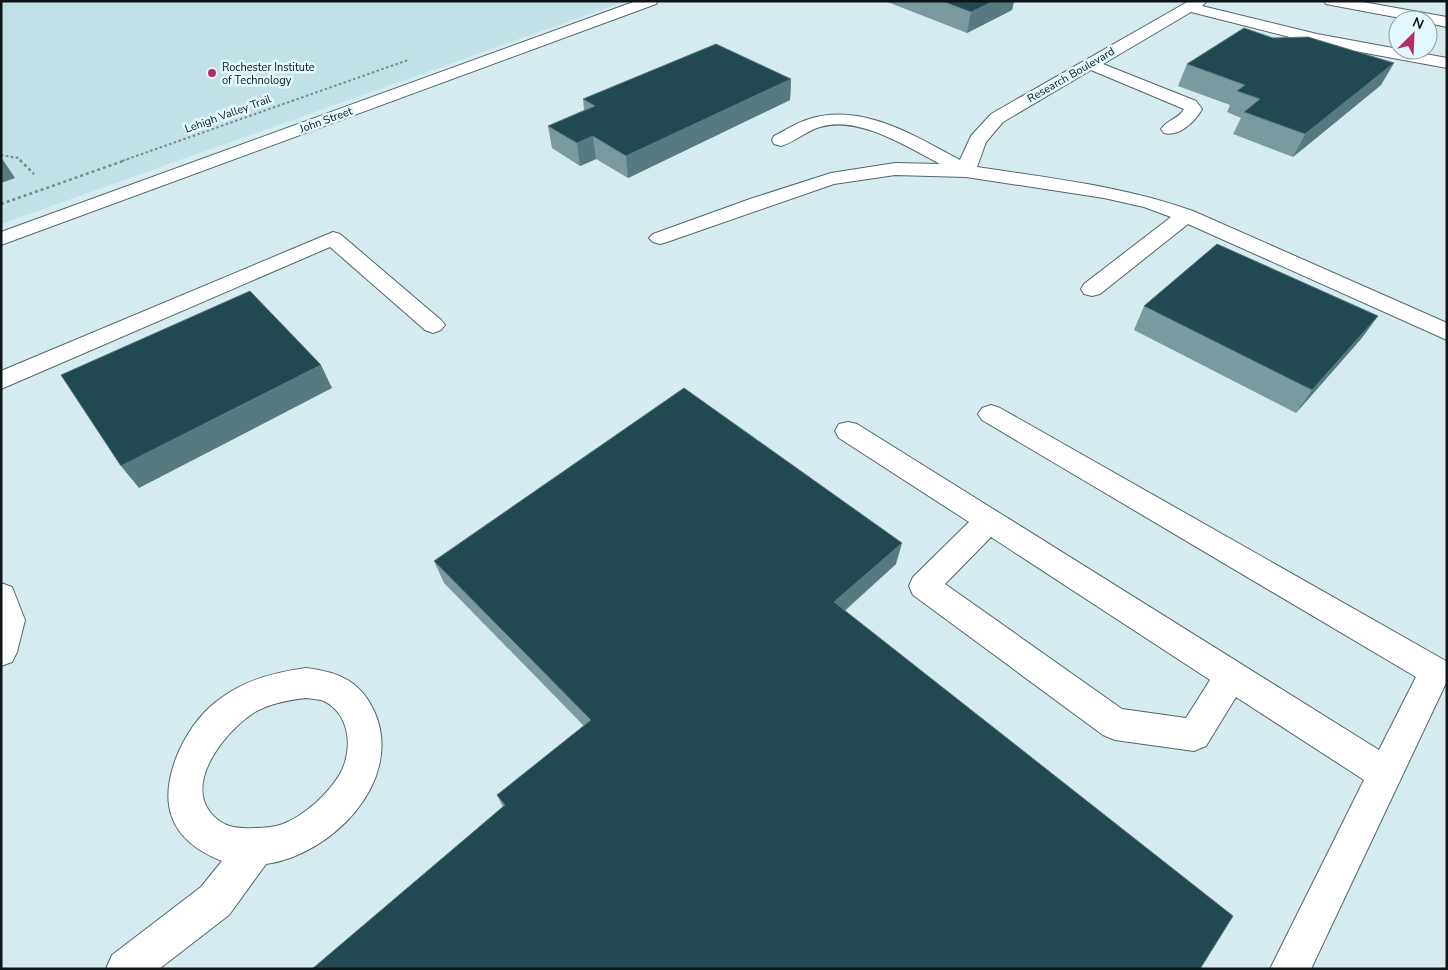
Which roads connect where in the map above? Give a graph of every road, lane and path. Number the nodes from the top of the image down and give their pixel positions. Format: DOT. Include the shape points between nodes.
graph roads {
  1 [pos="651,1"];
  2 [pos="1331,1"];
  3 [pos="1195,4"];
  4 [pos="1447,22"];
  5 [pos="414,58"];
  6 [pos="1447,63"];
  7 [pos="1090,64"];
  8 [pos="1170,128"];
  9 [pos="781,140"];
  10 [pos="1,155"];
  11 [pos="966,171"];
  12 [pos="34,174"];
  13 [pos="1,204"];
  14 [pos="1186,215"];
  15 [pos="660,238"];
  16 [pos="1,239"];
  17 [pos="1092,290"];
  18 [pos="433,325"];
  19 [pos="1447,332"];
  20 [pos="1,381"];
  21 [pos="991,414"];
  22 [pos="848,431"];
  23 [pos="988,521"];
  24 [pos="1,596"];
  25 [pos="1,652"];
  26 [pos="1231,676"];
  27 [pos="1385,774"];
  28 [pos="255,848"];
  29 [pos="126,969"];
  30 [pos="1290,969"];
  1 -- 16 [label="street, John Street"];
  2 -- 4 [label="street"];
  3 -- 6 [label="street" via="1249,24"];
  3 -- 7 [label="street, Research Boulevard"];
  5 -- 13 [label="path, Lehigh Valley Trail"];
  7 -- 8 [label="street" via="1190,105 1193,109 1189,116"];
  7 -- 11 [label="street, Research Boulevard" via="982,130"];
  9 -- 11 [label="street" via="820,121 850,119 895,135"];
  10 -- 12 [label="path" via="18,158"];
  11 -- 14 [label="street" via="1104,192 1150,202"];
  11 -- 15 [label="street" via="895,170 831,179"];
  14 -- 17 [label="street"];
  14 -- 19 [label="street"];
  18 -- 20 [label="street" via="333,238"];
  21 -- 27 [label="street" via="1435,672"];
  22 -- 23 [label="street"];
  23 -- 26 [label="street"];
  23 -- 26 [label="street" via="924,586 1114,724 1194,734"];
  24 -- 25 [label="street" via="9,620"];
  26 -- 27 [label="street"];
  27 -- 30 [label="street"];
  28 -- 28 [label="street" via="286,841 317,824 342,800 359,773 366,745 363,720 351,700 331,688 306,683 278,686 251,697 226,715 205,737 191,762 186,789 190,814 204,833 227,845"];
  28 -- 29 [label="street" via="216,901"];
}
